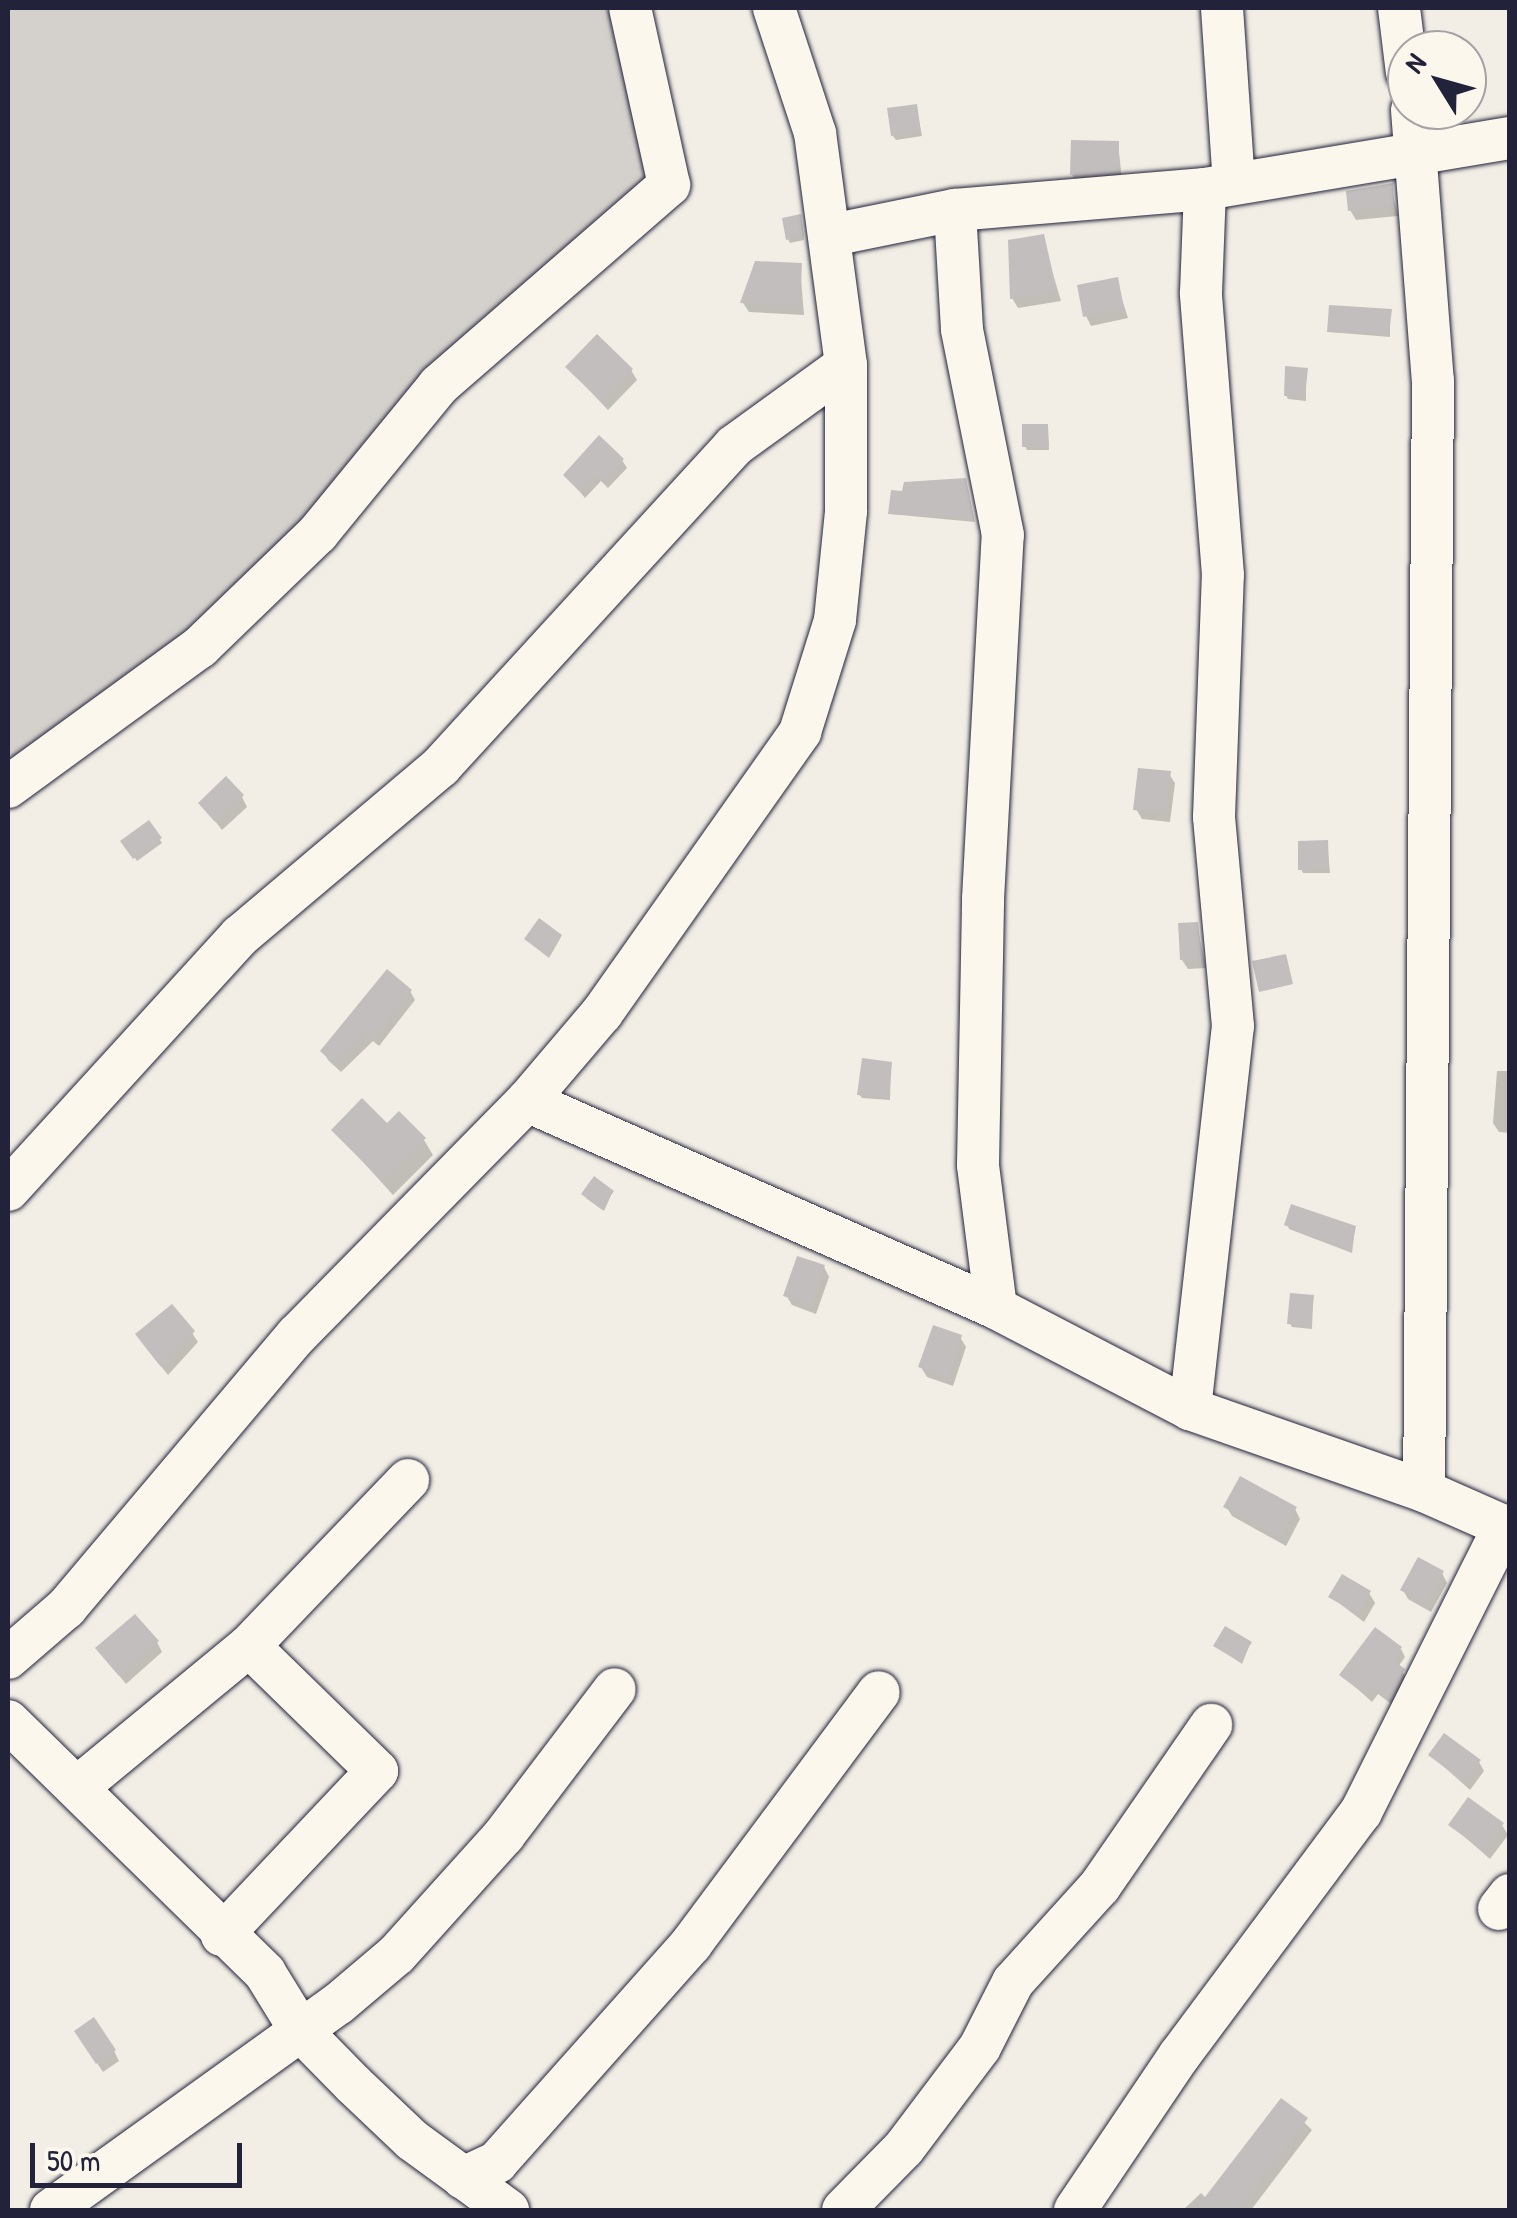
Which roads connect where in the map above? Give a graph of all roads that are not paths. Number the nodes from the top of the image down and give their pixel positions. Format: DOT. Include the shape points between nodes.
graph roads {
  1 [pos="630,8"];
  2 [pos="774,8"];
  3 [pos="1222,8"];
  4 [pos="1414,130"];
  5 [pos="1510,138"];
  6 [pos="1417,154"];
  7 [pos="1219,186"];
  8 [pos="955,210"];
  9 [pos="832,235"];
  10 [pos="846,364"];
  11 [pos="8,787"];
  12 [pos="527,1100"];
  13 [pos="8,1190"];
  14 [pos="996,1308"];
  15 [pos="1190,1409"];
  16 [pos="408,1480"];
  17 [pos="1424,1491"];
  18 [pos="1507,1528"];
  19 [pos="249,1646"];
  20 [pos="8,1658"];
  21 [pos="616,1689"];
  22 [pos="879,1692"];
  23 [pos="8,1721"];
  24 [pos="1212,1725"];
  25 [pos="79,1786"];
  26 [pos="222,1934"];
  27 [pos="300,2030"];
  28 [pos="463,2178"];
  29 [pos="51,2210"];
  30 [pos="508,2210"];
  31 [pos="844,2210"];
  32 [pos="1075,2210"];
  1 -- 11 [label="street" via="670,186 439,385 318,533 200,647"];
  2 -- 9 [label="street" via="815,133"];
  3 -- 7 [label="street"];
  4 -- 6 [label="street"];
  5 -- 6 [label="street"];
  6 -- 7 [label="street"];
  6 -- 17 [label="street" via="1433,380"];
  7 -- 8 [label="street"];
  7 -- 15 [label="street" via="1201,292 1223,575 1214,817 1233,1026"];
  8 -- 9 [label="street"];
  8 -- 14 [label="street" via="962,329 1003,535 983,898 978,1165"];
  9 -- 10 [label="street"];
  10 -- 12 [label="street" via="846,511 835,620 800,732 602,1013"];
  10 -- 13 [label="street" via="734,446 441,766 240,936"];
  12 -- 14 [label="street"];
  12 -- 20 [label="street" via="297,1335 66,1608"];
  14 -- 15 [label="street"];
  15 -- 17 [label="street"];
  16 -- 19 [label="street"];
  17 -- 18 [label="street"];
  18 -- 32 [label="street" via="1361,1812 1178,2056"];
  19 -- 25 [label="street"];
  19 -- 26 [label="street" via="377,1771"];
  21 -- 27 [label="street" via="504,1835 397,1954"];
  22 -- 28 [label="street" via="691,1944 496,2162"];
  23 -- 25 [label="street"];
  24 -- 31 [label="street" via="1100,1886 1013,1982 980,2047 915,2133"];
  25 -- 26 [label="street"];
  26 -- 27 [label="street" via="266,1973"];
  27 -- 28 [label="street" via="412,2140"];
  27 -- 29 [label="street"];
  28 -- 30 [label="street"];
}
